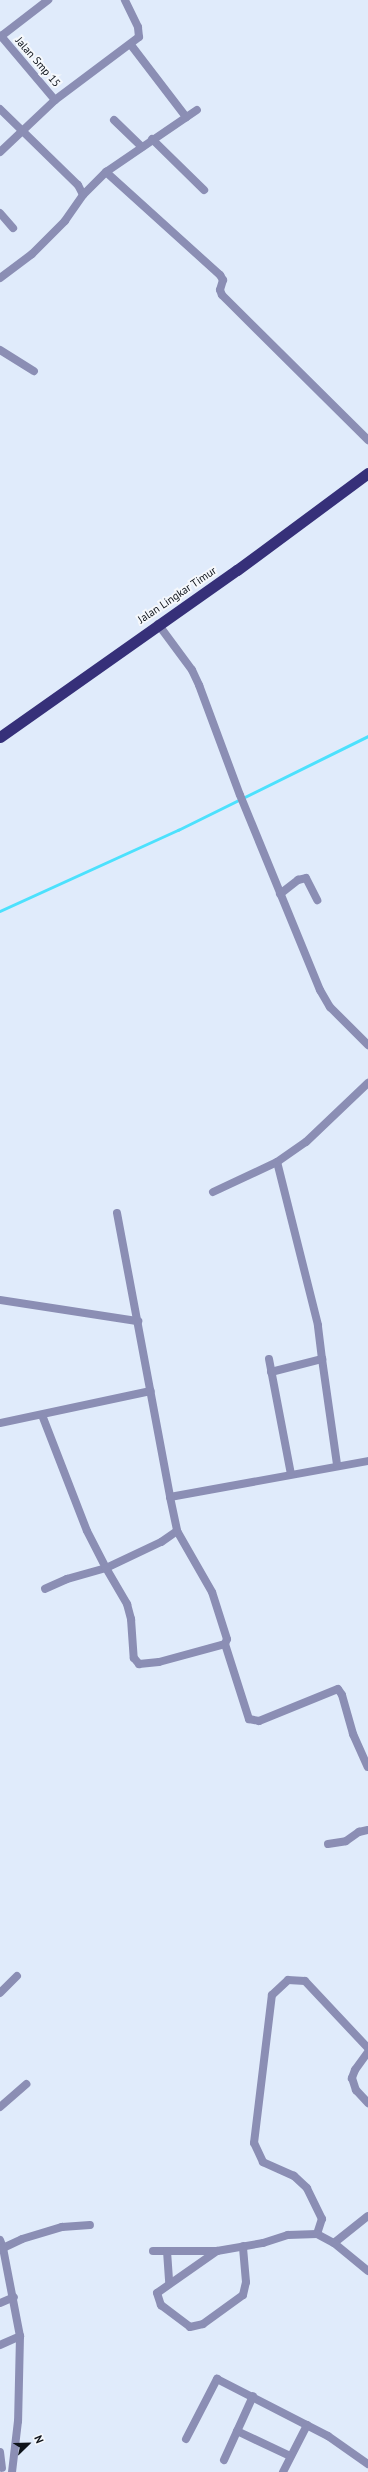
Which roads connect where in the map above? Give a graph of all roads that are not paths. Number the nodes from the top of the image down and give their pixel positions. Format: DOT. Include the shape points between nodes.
graph roads {
  1 [pos="48,0"];
  2 [pos="125,0"];
  3 [pos="1,36"];
  4 [pos="131,45"];
  5 [pos="55,100"];
  6 [pos="0,109"];
  7 [pos="197,110"];
  8 [pos="186,117"];
  9 [pos="114,120"];
  10 [pos="23,132"];
  11 [pos="152,139"];
  12 [pos="142,147"];
  13 [pos="0,152"];
  14 [pos="106,172"];
  15 [pos="204,190"];
  16 [pos="83,195"];
  17 [pos="0,213"];
  18 [pos="13,228"];
  19 [pos="0,278"];
  20 [pos="0,350"];
  21 [pos="34,371"];
  22 [pos="368,440"];
  23 [pos="368,473"];
  24 [pos="158,624"];
  25 [pos="0,737"];
  26 [pos="280,894"];
  27 [pos="317,900"];
  28 [pos="368,1045"];
  29 [pos="368,1083"];
  30 [pos="277,1162"];
  31 [pos="213,1192"];
  32 [pos="116,1213"];
  33 [pos="0,1300"];
  34 [pos="138,1321"];
  35 [pos="270,1360"];
  36 [pos="322,1360"];
  37 [pos="271,1372"];
  38 [pos="151,1391"];
  39 [pos="42,1415"];
  40 [pos="0,1423"];
  41 [pos="368,1461"];
  42 [pos="337,1465"];
  43 [pos="291,1474"];
  44 [pos="170,1497"];
  45 [pos="177,1531"];
  46 [pos="106,1568"];
  47 [pos="45,1589"];
  48 [pos="225,1644"];
  49 [pos="368,1767"];
  50 [pos="368,1830"];
  51 [pos="328,1844"];
  52 [pos="17,1976"];
  53 [pos="0,1993"];
  54 [pos="368,2048"];
  55 [pos="368,2052"];
  56 [pos="26,2084"];
  57 [pos="368,2103"];
  58 [pos="0,2107"];
  59 [pos="368,2216"];
  60 [pos="90,2225"];
  61 [pos="317,2234"];
  62 [pos="334,2242"];
  63 [pos="1,2246"];
  64 [pos="243,2246"];
  65 [pos="153,2251"];
  66 [pos="166,2251"];
  67 [pos="217,2251"];
  68 [pos="368,2271"];
  69 [pos="169,2282"];
  70 [pos="14,2297"];
  71 [pos="0,2303"];
  72 [pos="20,2336"];
  73 [pos="0,2345"];
  74 [pos="253,2396"];
  75 [pos="306,2425"];
  76 [pos="237,2431"];
  77 [pos="186,2439"];
  78 [pos="0,2452"];
  79 [pos="290,2456"];
  80 [pos="224,2460"];
  81 [pos="368,2464"];
  82 [pos="1,2468"];
  83 [pos="12,2469"];
  84 [pos="283,2472"];
  1 -- 3 [label="street"];
  2 -- 4 [label="street" via="140,33"];
  3 -- 5 [label="street, Jalan Smp 15"];
  4 -- 5 [label="street"];
  4 -- 8 [label="street"];
  5 -- 10 [label="street, Jalan Smp 15"];
  6 -- 10 [label="street"];
  7 -- 8 [label="street"];
  8 -- 11 [label="street"];
  9 -- 12 [label="street"];
  10 -- 13 [label="street, Jalan Smp 15"];
  10 -- 16 [label="street" via="78,185"];
  11 -- 12 [label="street"];
  11 -- 15 [label="street"];
  12 -- 14 [label="street"];
  14 -- 16 [label="street"];
  14 -- 22 [label="street" via="220,275 223,280 220,288 222,295"];
  16 -- 19 [label="street" via="66,221 32,254"];
  17 -- 18 [label="street"];
  20 -- 21 [label="street"];
  23 -- 24 [label="highway, Jalan Lingkar Timur" via="237,570"];
  24 -- 25 [label="highway, Jalan Lingkar Timur"];
  24 -- 26 [label="street" via="192,670 199,685"];
  26 -- 27 [label="street" via="298,880 306,878"];
  26 -- 28 [label="street" via="325,999"];
  29 -- 30 [label="street" via="326,1124"];
  30 -- 31 [label="street"];
  30 -- 36 [label="street" via="318,1325"];
  32 -- 34 [label="street"];
  33 -- 34 [label="street"];
  34 -- 38 [label="street"];
  35 -- 37 [label="street"];
  36 -- 37 [label="street"];
  36 -- 42 [label="street"];
  37 -- 43 [label="street"];
  38 -- 39 [label="street"];
  38 -- 44 [label="street"];
  39 -- 40 [label="street"];
  39 -- 46 [label="street" via="87,1531"];
  41 -- 42 [label="street"];
  42 -- 43 [label="street"];
  43 -- 44 [label="street"];
  44 -- 45 [label="street"];
  45 -- 46 [label="street"];
  45 -- 48 [label="street" via="212,1592 221,1614 227,1639"];
  46 -- 47 [label="street" via="67,1579"];
  46 -- 48 [label="street" via="127,1604 131,1619 132,1651 136,1663 159,1662"];
  48 -- 49 [label="street" via="249,1719 259,1721 338,1688 353,1734"];
  50 -- 51 [label="street" via="359,1832 346,1841"];
  52 -- 53 [label="street"];
  54 -- 61 [label="street" via="305,1981 288,1980 272,1995 254,2143 262,2162 294,2176 307,2188 322,2219"];
  55 -- 57 [label="street" via="352,2078 356,2090"];
  56 -- 58 [label="street"];
  59 -- 62 [label="street"];
  60 -- 63 [label="street" via="62,2227"];
  61 -- 62 [label="street"];
  61 -- 64 [label="street" via="288,2235"];
  62 -- 68 [label="street"];
  63 -- 70 [label="street"];
  64 -- 67 [label="street"];
  64 -- 69 [label="street" via="246,2282 243,2295 203,2324 190,2327 161,2305 157,2293"];
  65 -- 66 [label="street"];
  66 -- 67 [label="street"];
  66 -- 69 [label="street"];
  67 -- 69 [label="street"];
  70 -- 71 [label="street"];
  70 -- 72 [label="street"];
  72 -- 73 [label="street"];
  72 -- 83 [label="street" via="18,2421"];
  74 -- 75 [label="street"];
  74 -- 76 [label="street"];
  74 -- 77 [label="street" via="222,2380 215,2380"];
  75 -- 79 [label="street"];
  75 -- 81 [label="street" via="328,2436"];
  76 -- 79 [label="street"];
  76 -- 80 [label="street"];
  78 -- 82 [label="street"];
  79 -- 84 [label="street"];
  82 -- 83 [label="street"];
}
